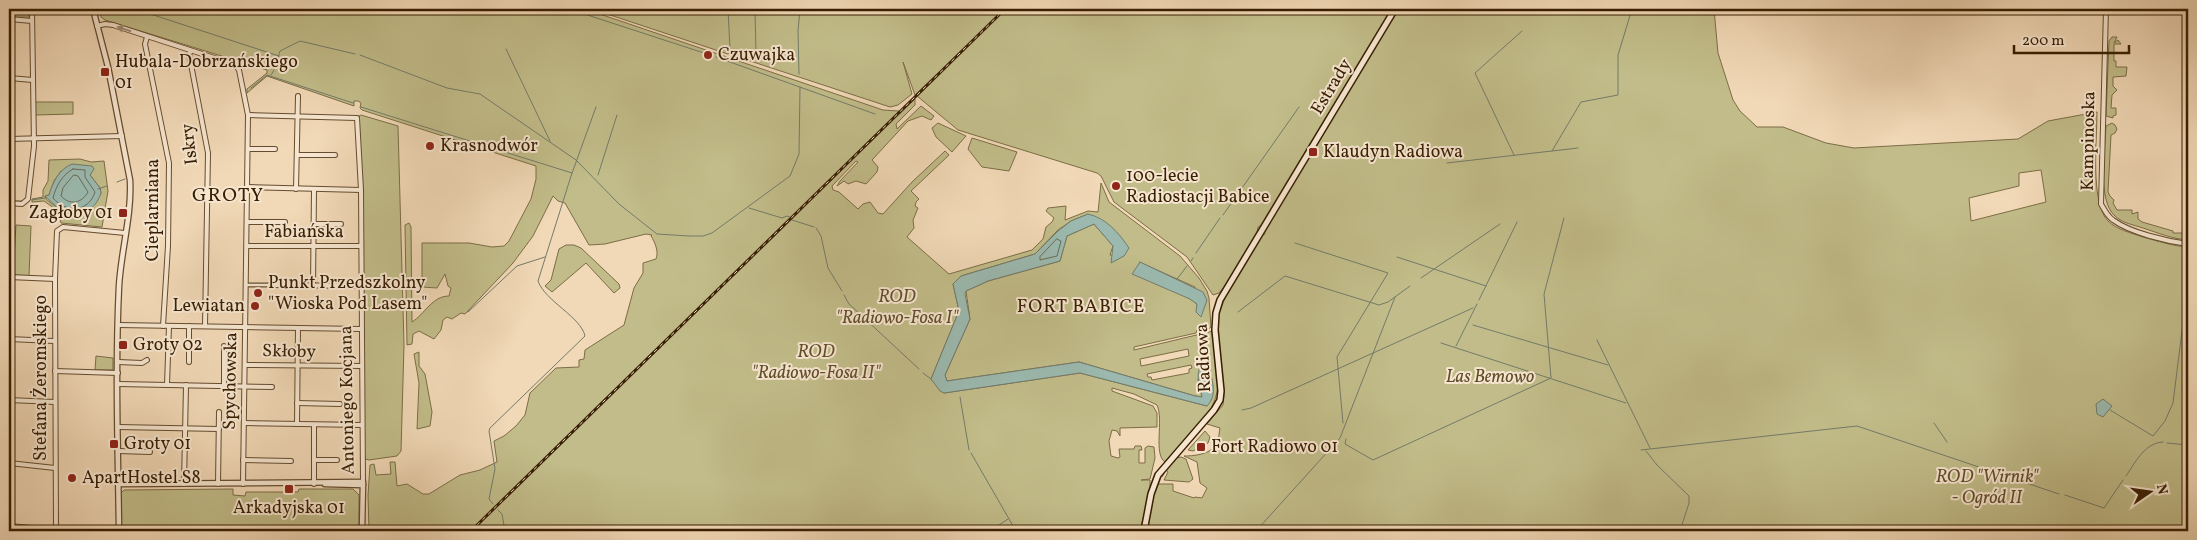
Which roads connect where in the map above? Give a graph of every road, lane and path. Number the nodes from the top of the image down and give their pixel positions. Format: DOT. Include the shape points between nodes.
graph roads {
  1 [pos="32,9"];
  2 [pos="93,9"];
  3 [pos="1395,9"];
  4 [pos="2106,9"];
  5 [pos="9,19"];
  6 [pos="32,21"];
  7 [pos="97,26"];
  8 [pos="147,37"];
  9 [pos="191,50"];
  10 [pos="9,78"];
  11 [pos="33,80"];
  12 [pos="298,96"];
  13 [pos="248,115"];
  14 [pos="297,116"];
  15 [pos="122,136"];
  16 [pos="9,139"];
  17 [pos="33,139"];
  18 [pos="248,149"];
  19 [pos="275,149"];
  20 [pos="297,155"];
  21 [pos="335,155"];
  22 [pos="1292,180"];
  23 [pos="248,187"];
  24 [pos="296,189"];
  25 [pos="314,190"];
  26 [pos="361,190"];
  27 [pos="9,203"];
  28 [pos="247,222"];
  29 [pos="286,222"];
  30 [pos="314,224"];
  31 [pos="341,224"];
  32 [pos="125,233"];
  33 [pos="2188,244"];
  34 [pos="247,246"];
  35 [pos="314,246"];
  36 [pos="361,246"];
  37 [pos="9,277"];
  38 [pos="55,279"];
  39 [pos="246,285"];
  40 [pos="270,285"];
  41 [pos="313,285"];
  42 [pos="361,286"];
  43 [pos="118,325"];
  44 [pos="163,326"];
  45 [pos="169,326"];
  46 [pos="190,326"];
  47 [pos="205,326"];
  48 [pos="245,327"];
  49 [pos="298,328"];
  50 [pos="361,329"];
  51 [pos="9,339"];
  52 [pos="54,341"];
  53 [pos="224,346"];
  54 [pos="147,360"];
  55 [pos="118,362"];
  56 [pos="189,362"];
  57 [pos="245,365"];
  58 [pos="298,366"];
  59 [pos="362,366"];
  60 [pos="55,371"];
  61 [pos="118,372"];
  62 [pos="118,384"];
  63 [pos="167,385"];
  64 [pos="186,385"];
  65 [pos="224,385"];
  66 [pos="245,386"];
  67 [pos="272,387"];
  68 [pos="9,400"];
  69 [pos="55,402"];
  70 [pos="297,403"];
  71 [pos="340,404"];
  72 [pos="219,412"];
  73 [pos="244,423"];
  74 [pos="297,424"];
  75 [pos="314,425"];
  76 [pos="362,425"];
  77 [pos="118,428"];
  78 [pos="185,428"];
  79 [pos="219,429"];
  80 [pos="118,451"];
  81 [pos="150,452"];
  82 [pos="243,460"];
  83 [pos="314,460"];
  84 [pos="337,460"];
  85 [pos="291,461"];
  86 [pos="9,463"];
  87 [pos="55,468"];
  88 [pos="118,484"];
  89 [pos="184,484"];
  90 [pos="218,484"];
  91 [pos="243,484"];
  92 [pos="314,484"];
  93 [pos="363,484"];
  94 [pos="9,526"];
  95 [pos="56,531"];
  96 [pos="66,531"];
  97 [pos="119,531"];
  98 [pos="362,531"];
  99 [pos="1144,531"];
  1 -- 6 [label="street"];
  2 -- 7 [label="street"];
  3 -- 22 [label="main road, Estrady"];
  4 -- 33 [label="street, Kampinoska" via="2102,204 2111,219 2128,228"];
  5 -- 6 [label="street"];
  6 -- 11 [label="street"];
  8 -- 7 [label="street, Spychowska, one-way" via="109,24"];
  7 -- 15 [label="street"];
  8 -- 9 [label="street, Spychowska"];
  8 -- 44 [label="street, Cieplarniana" via="169,163"];
  9 -- 13 [label="street, Spychowska" via="236,66"];
  9 -- 47 [label="street, Iskry" via="189,54 208,153"];
  10 -- 11 [label="street"];
  11 -- 17 [label="street"];
  12 -- 14 [label="street"];
  13 -- 14 [label="street"];
  13 -- 18 [label="street, Spychowska"];
  14 -- 20 [label="street"];
  14 -- 26 [label="street, Antoniego Kocjana" via="357,118"];
  15 -- 17 [label="street"];
  15 -- 32 [label="street" via="131,188"];
  16 -- 17 [label="street"];
  17 -- 27 [label="street" via="28,199 22,204"];
  18 -- 19 [label="street"];
  18 -- 23 [label="street, Spychowska"];
  20 -- 21 [label="street"];
  20 -- 24 [label="street"];
  22 -- 99 [label="main road, Radiowa" via="1220,300 1215,318 1220,400 1158,475"];
  23 -- 24 [label="street"];
  23 -- 28 [label="street, Spychowska"];
  24 -- 25 [label="street"];
  25 -- 26 [label="street"];
  25 -- 30 [label="street"];
  26 -- 36 [label="street, Antoniego Kocjana"];
  28 -- 29 [label="street"];
  28 -- 34 [label="street, Spychowska"];
  30 -- 31 [label="street"];
  30 -- 35 [label="street"];
  32 -- 38 [label="street, Stefana Żeromskiego" via="60,228 57,231"];
  32 -- 43 [label="street"];
  34 -- 35 [label="street, Fabiańska"];
  34 -- 39 [label="street, Spychowska"];
  35 -- 36 [label="street, Fabiańska"];
  35 -- 41 [label="street"];
  36 -- 42 [label="street, Antoniego Kocjana"];
  37 -- 38 [label="street"];
  38 -- 52 [label="street, Stefana Żeromskiego"];
  39 -- 40 [label="street"];
  39 -- 48 [label="street, Spychowska"];
  40 -- 41 [label="street"];
  41 -- 42 [label="street"];
  42 -- 50 [label="street, Antoniego Kocjana"];
  43 -- 44 [label="street"];
  43 -- 55 [label="street"];
  44 -- 45 [label="street"];
  45 -- 46 [label="street"];
  45 -- 63 [label="street"];
  46 -- 47 [label="street"];
  46 -- 56 [label="street"];
  47 -- 48 [label="street"];
  48 -- 49 [label="street"];
  48 -- 57 [label="street, Spychowska"];
  49 -- 50 [label="street"];
  49 -- 58 [label="street"];
  50 -- 59 [label="street, Antoniego Kocjana"];
  51 -- 52 [label="street"];
  52 -- 60 [label="street, Stefana Żeromskiego"];
  53 -- 65 [label="street"];
  54 -- 55 [label="street" via="142,363"];
  55 -- 61 [label="street"];
  57 -- 58 [label="street, Skłoby"];
  57 -- 66 [label="street, Spychowska"];
  58 -- 59 [label="street, Skłoby"];
  58 -- 70 [label="street"];
  59 -- 76 [label="street, Antoniego Kocjana"];
  60 -- 61 [label="street"];
  60 -- 69 [label="street, Stefana Żeromskiego"];
  61 -- 62 [label="street"];
  62 -- 63 [label="street"];
  62 -- 77 [label="street"];
  63 -- 64 [label="street"];
  64 -- 65 [label="street"];
  64 -- 78 [label="street"];
  65 -- 66 [label="street"];
  66 -- 67 [label="street"];
  66 -- 73 [label="street, Spychowska"];
  68 -- 69 [label="street"];
  69 -- 87 [label="street, Stefana Żeromskiego"];
  70 -- 71 [label="street"];
  70 -- 74 [label="street"];
  72 -- 79 [label="street"];
  73 -- 74 [label="street"];
  73 -- 82 [label="street, Spychowska"];
  74 -- 75 [label="street"];
  75 -- 76 [label="street"];
  75 -- 83 [label="street"];
  76 -- 93 [label="street, Antoniego Kocjana"];
  77 -- 78 [label="street"];
  77 -- 80 [label="street"];
  78 -- 79 [label="street"];
  78 -- 89 [label="street"];
  79 -- 90 [label="street"];
  80 -- 81 [label="street"];
  80 -- 88 [label="street"];
  82 -- 85 [label="street"];
  82 -- 91 [label="street, Spychowska"];
  83 -- 84 [label="street"];
  83 -- 92 [label="street"];
  86 -- 87 [label="street"];
  87 -- 95 [label="street, Stefana Żeromskiego"];
  88 -- 89 [label="street"];
  88 -- 97 [label="street"];
  89 -- 90 [label="street"];
  90 -- 91 [label="street"];
  91 -- 92 [label="street"];
  92 -- 93 [label="street"];
  93 -- 98 [label="street, Antoniego Kocjana"];
  94 -- 95 [label="street"];
  95 -- 96 [label="street"];
}
